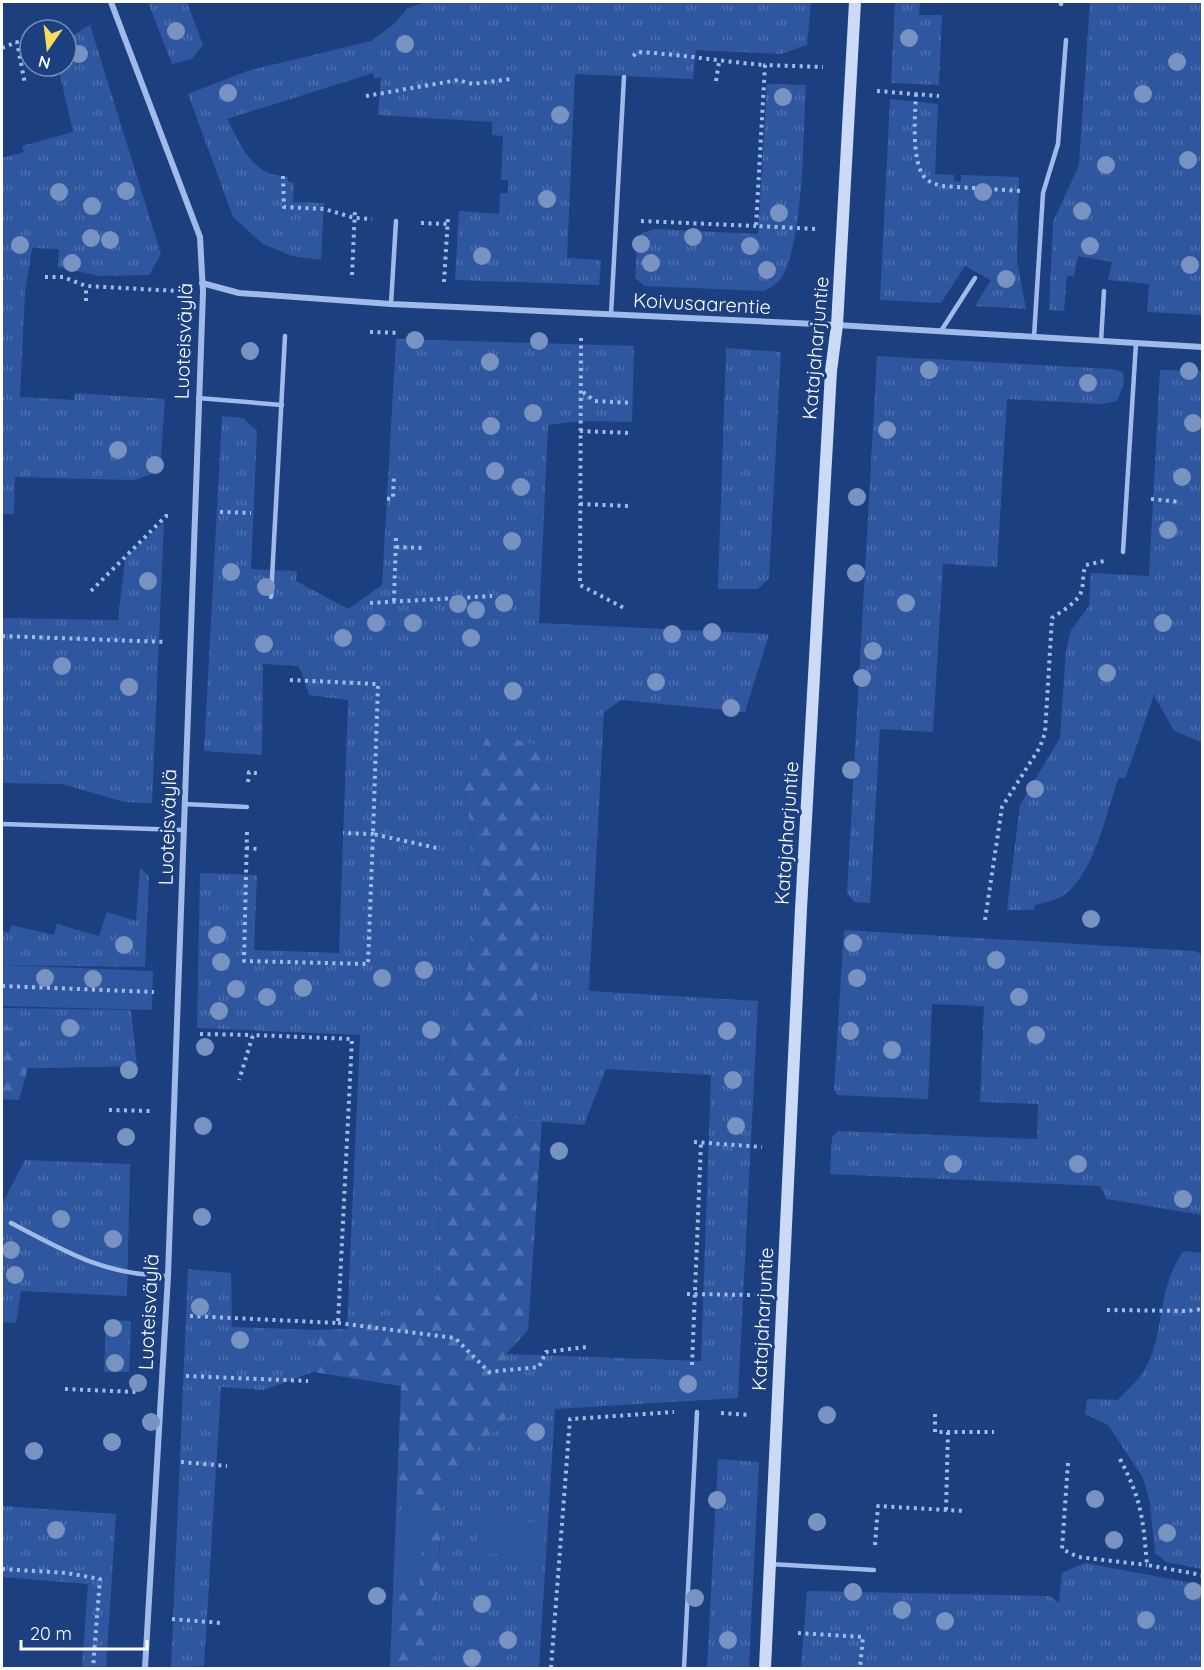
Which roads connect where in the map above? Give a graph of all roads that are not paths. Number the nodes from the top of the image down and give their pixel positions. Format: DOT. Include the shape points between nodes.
graph roads {
  1 [pos="111,2"];
  2 [pos="855,2"];
  3 [pos="1066,40"];
  4 [pos="624,77"];
  5 [pos="396,221"];
  6 [pos="975,278"];
  7 [pos="202,283"];
  8 [pos="1104,291"];
  9 [pos="391,304"];
  10 [pos="611,314"];
  11 [pos="837,325"];
  12 [pos="941,332"];
  13 [pos="285,336"];
  14 [pos="1034,337"];
  15 [pos="1101,341"];
  16 [pos="1136,343"];
  17 [pos="1203,347"];
  18 [pos="198,398"];
  19 [pos="282,405"];
  20 [pos="1123,552"];
  21 [pos="271,597"];
  22 [pos="184,804"];
  23 [pos="248,807"];
  24 [pos="2,824"];
  25 [pos="183,830"];
  26 [pos="11,1224"];
  27 [pos="168,1276"];
  28 [pos="697,1412"];
  29 [pos="770,1564"];
  30 [pos="874,1570"];
  31 [pos="145,1668"];
  32 [pos="684,1668"];
  33 [pos="765,1668"];
  1 -- 7 [label="street, Luoteisväylä" via="200,237"];
  2 -- 11 [label="street, Katajaharjuntie"];
  3 -- 14 [label="lane" via="1058,144 1043,193"];
  4 -- 10 [label="lane"];
  5 -- 9 [label="lane"];
  6 -- 12 [label="lane"];
  7 -- 9 [label="street, Koivusaarentie" via="239,293"];
  7 -- 18 [label="street, Luoteisväylä"];
  8 -- 15 [label="lane"];
  9 -- 10 [label="street, Koivusaarentie"];
  10 -- 11 [label="street, Koivusaarentie"];
  11 -- 12 [label="street, Koivusaarentie"];
  11 -- 29 [label="street, Katajaharjuntie" via="831,371"];
  12 -- 14 [label="street, Koivusaarentie"];
  13 -- 19 [label="lane"];
  14 -- 15 [label="street, Koivusaarentie"];
  15 -- 16 [label="street, Koivusaarentie"];
  16 -- 17 [label="street, Koivusaarentie"];
  16 -- 20 [label="lane"];
  18 -- 19 [label="lane"];
  18 -- 22 [label="street, Luoteisväylä"];
  19 -- 21 [label="lane"];
  22 -- 23 [label="lane"];
  22 -- 25 [label="street, Luoteisväylä"];
  24 -- 25 [label="lane"];
  25 -- 27 [label="street, Luoteisväylä"];
  26 -- 27 [label="lane" via="95,1266"];
  27 -- 31 [label="street, Luoteisväylä"];
  28 -- 32 [label="lane"];
  29 -- 30 [label="lane"];
  29 -- 33 [label="street, Katajaharjuntie"];
}
